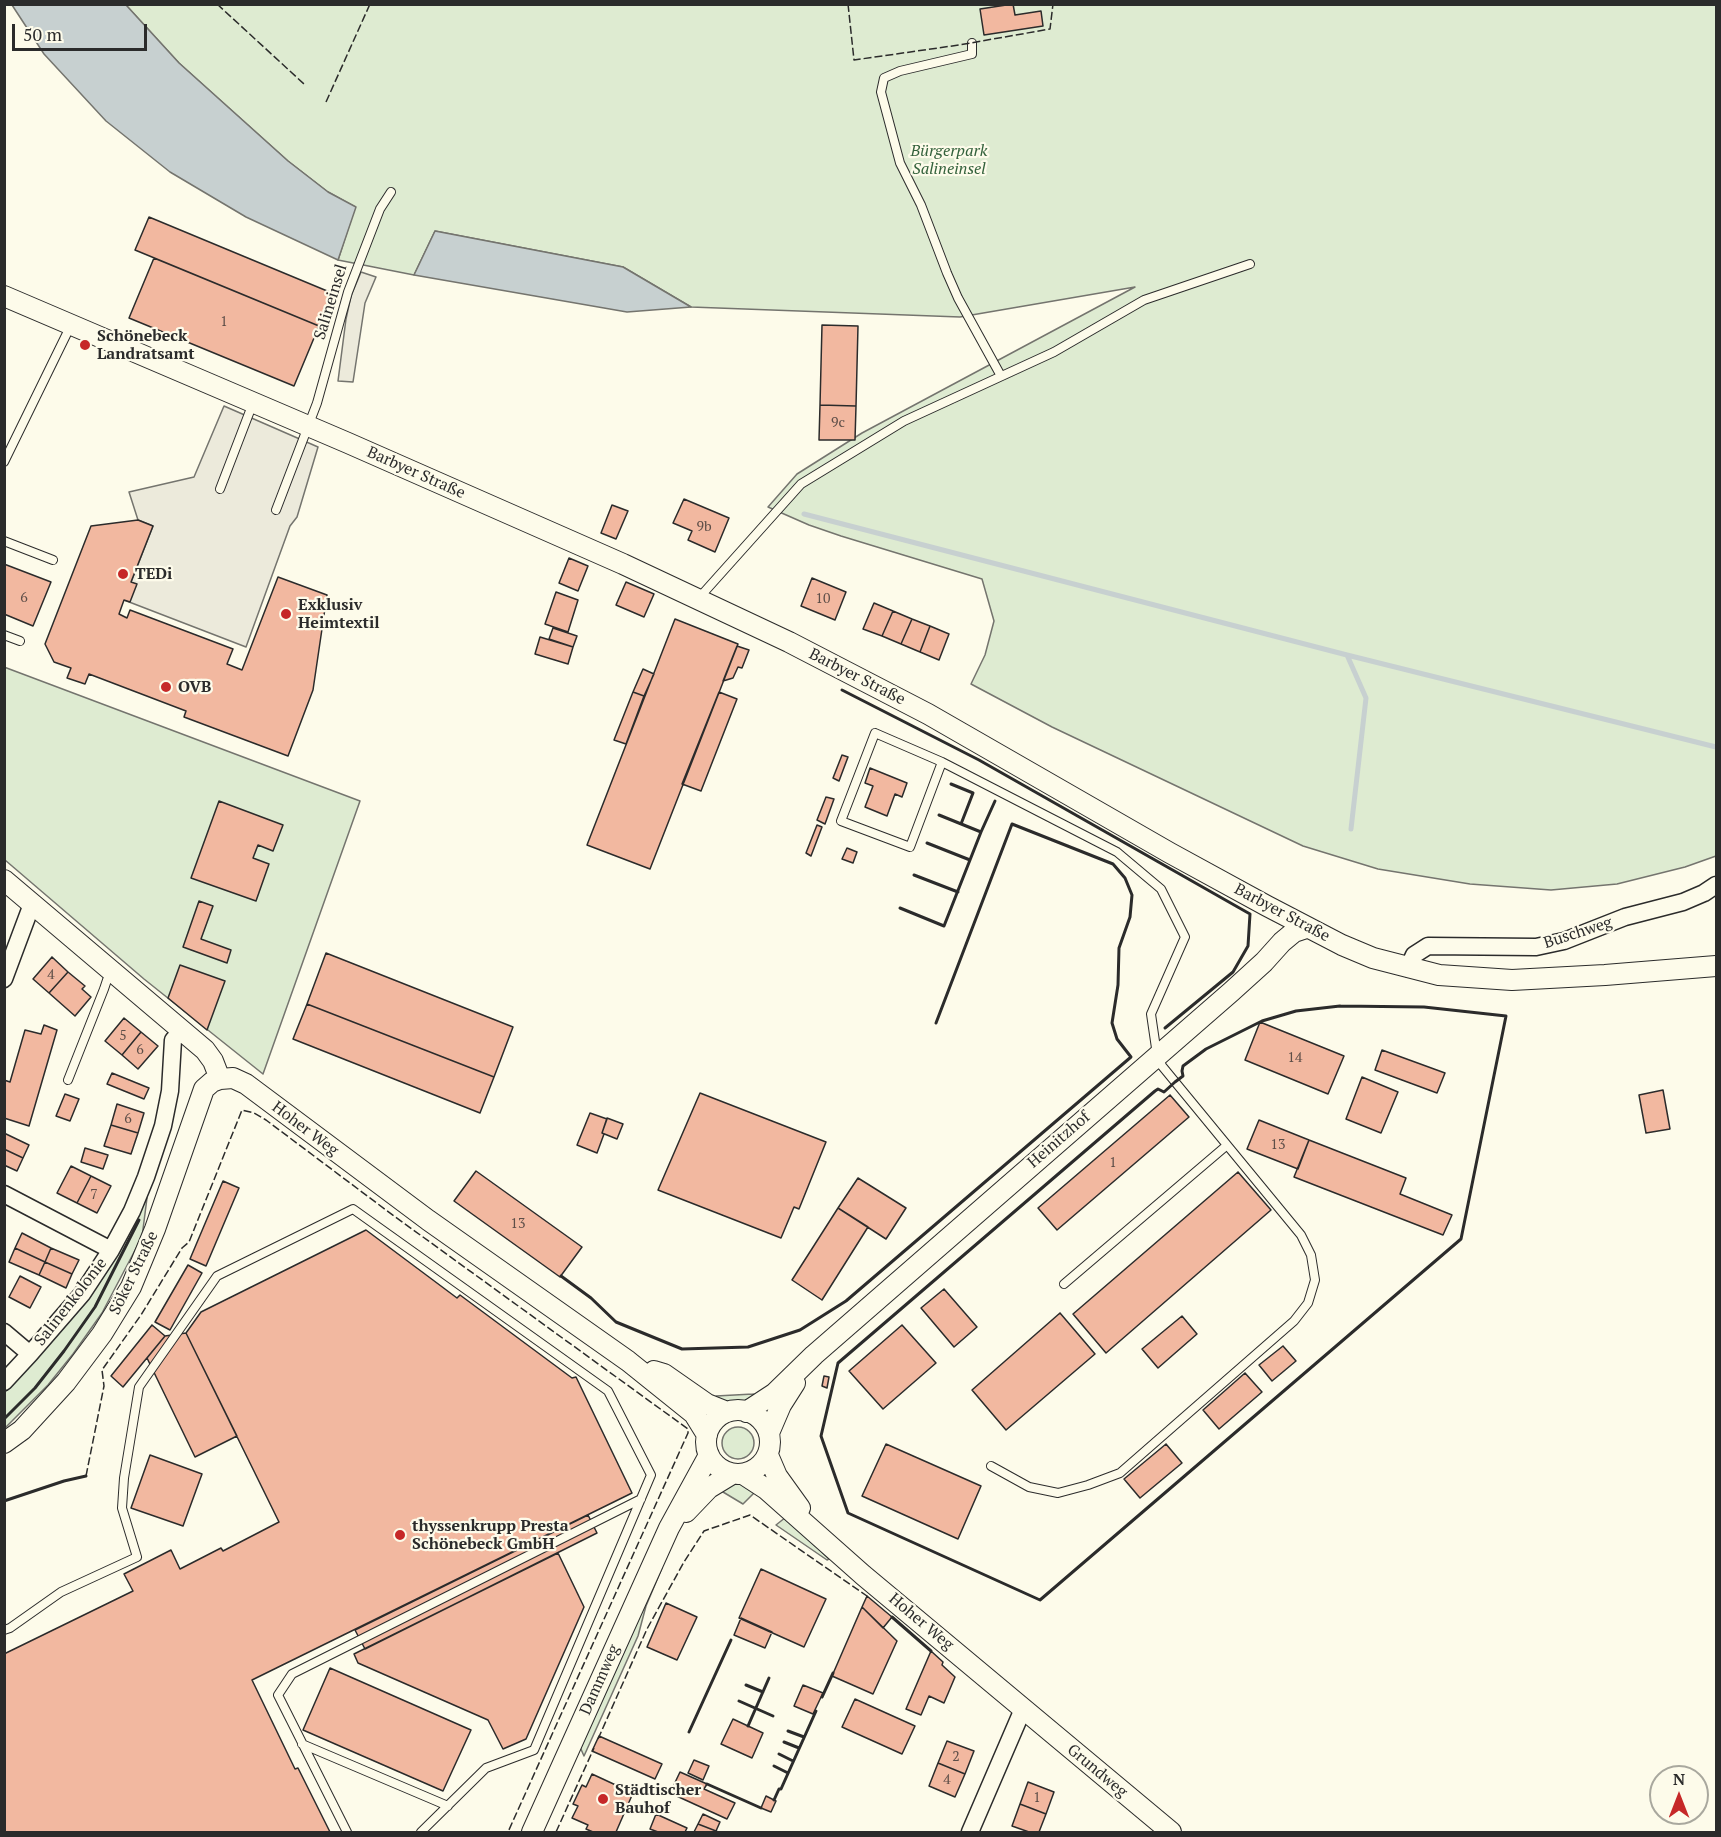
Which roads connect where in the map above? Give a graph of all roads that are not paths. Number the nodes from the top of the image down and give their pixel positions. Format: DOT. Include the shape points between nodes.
graph roads {
  1 [pos="972,43"];
  2 [pos="391,192"];
  3 [pos="1250,264"];
  4 [pos="4,296"];
  5 [pos="71,324"];
  6 [pos="1001,376"];
  7 [pos="254,402"];
  8 [pos="308,425"];
  9 [pos="4,462"];
  10 [pos="220,489"];
  11 [pos="276,510"];
  12 [pos="4,541"];
  13 [pos="53,560"];
  14 [pos="698,599"];
  15 [pos="4,635"];
  16 [pos="20,641"];
  17 [pos="942,762"];
  18 [pos="4,879"];
  19 [pos="1716,885"];
  20 [pos="32,904"];
  21 [pos="1306,927"];
  22 [pos="1716,966"];
  23 [pos="1408,968"];
  24 [pos="114,972"];
  25 [pos="4,979"];
  26 [pos="182,1030"];
  27 [pos="1157,1055"];
  28 [pos="220,1079"];
  29 [pos="68,1080"];
  30 [pos="1226,1146"];
  31 [pos="4,1194"];
  32 [pos="111,1250"];
  33 [pos="1064,1284"];
  34 [pos="4,1332"];
  35 [pos="30,1354"];
  36 [pos="814,1355"];
  37 [pos="628,1361"];
  38 [pos="4,1382"];
  39 [pos="737,1412"];
  40 [pos="769,1433"];
  41 [pos="707,1435"];
  42 [pos="4,1443"];
  43 [pos="709,1455"];
  44 [pos="768,1455"];
  45 [pos="991,1466"];
  46 [pos="738,1474"];
  47 [pos="641,1499"];
  48 [pos="669,1528"];
  49 [pos="819,1535"];
  50 [pos="4,1630"];
  51 [pos="1023,1709"];
  52 [pos="302,1744"];
  53 [pos="448,1806"];
  54 [pos="347,1833"];
  55 [pos="421,1833"];
  56 [pos="532,1833"];
  57 [pos="970,1833"];
  58 [pos="1171,1833"];
  1 -- 6 [label="lane" via="972,54 884,78 881,92 900,163 958,298"];
  2 -- 8 [label="lane, Salineinsel" via="380,209 348,292 318,403"];
  3 -- 6 [label="lane" via="1144,300 1054,352"];
  4 -- 5 [label="street, Barbyer Straße"];
  5 -- 7 [label="street, Barbyer Straße"];
  5 -- 9 [label="lane"];
  6 -- 14 [label="lane" via="904,421 801,484"];
  7 -- 8 [label="street, Barbyer Straße"];
  7 -- 10 [label="lane"];
  8 -- 11 [label="lane, Salineinsel"];
  8 -- 14 [label="street, Barbyer Straße"];
  12 -- 13 [label="lane"];
  14 -- 21 [label="street, Barbyer Straße" via="928,714"];
  15 -- 16 [label="lane"];
  17 -- 17 [label="lane" via="875,733 841,821 910,847"];
  17 -- 27 [label="lane" via="1117,852 1161,889 1185,937 1151,1014"];
  18 -- 20 [label="street"];
  19 -- 23 [label="street, Buschweg" via="1683,902 1536,947 1428,946 1414,955"];
  20 -- 24 [label="street"];
  20 -- 25 [label="street"];
  21 -- 23 [label="street, Barbyer Straße" via="1373,958"];
  21 -- 27 [label="street, Heinitzhof" via="1282,942"];
  22 -- 23 [label="street, Barbyer Straße" via="1512,980 1439,975"];
  24 -- 26 [label="street"];
  24 -- 29 [label="lane"];
  26 -- 28 [label="street" via="205,1050"];
  26 -- 32 [label="street, Salinenkolonie" via="173,1040 170,1091 157,1145 132,1211"];
  27 -- 30 [label="lane"];
  27 -- 36 [label="street, Heinitzhof"];
  28 -- 37 [label="street, Hoher Weg" via="233,1078 246,1084"];
  28 -- 42 [label="street, Söker Straße" via="204,1089 155,1229 130,1287 108,1325 66,1382 22,1430"];
  30 -- 33 [label="lane"];
  30 -- 45 [label="lane" via="1300,1235 1311,1255 1315,1280 1308,1303 1294,1321 1120,1473 1058,1493 1029,1487"];
  31 -- 32 [label="street, Salinenkolonie"];
  32 -- 35 [label="street, Salinenkolonie" via="82,1294"];
  34 -- 35 [label="street, Salinenkolonie"];
  35 -- 38 [label="street, Salinenkolonie"];
  36 -- 39 [label="street, Heinitzhof" via="775,1393"];
  36 -- 40 [label="street, Heinitzhof" via="781,1405"];
  37 -- 39 [label="street, Hoher Weg" via="664,1374 707,1404"];
  37 -- 41 [label="street, Hoher Weg" via="694,1414"];
  39 -- 40 [label="street" via="761,1420"];
  39 -- 41 [label="street" via="718,1418"];
  40 -- 44 [label="street"];
  41 -- 43 [label="street"];
  43 -- 46 [label="street" via="723,1470"];
  43 -- 48 [label="street, Dammweg"];
  44 -- 46 [label="street" via="753,1471"];
  44 -- 49 [label="street, Hoher Weg" via="777,1476"];
  46 -- 48 [label="street, Dammweg" via="710,1488"];
  46 -- 49 [label="street, Hoher Weg" via="766,1489"];
  47 -- 50 [label="lane" via="651,1475 608,1391 353,1209 217,1276 139,1387 122,1508 137,1557 62,1592"];
  47 -- 52 [label="lane" via="292,1674 278,1695"];
  47 -- 53 [label="lane" via="534,1750 486,1768"];
  48 -- 56 [label="street, Dammweg"];
  49 -- 51 [label="street, Hoher Weg"];
  51 -- 57 [label="street"];
  51 -- 58 [label="street, Grundweg"];
  52 -- 53 [label="lane"];
  52 -- 54 [label="lane"];
  53 -- 55 [label="lane"];
}
